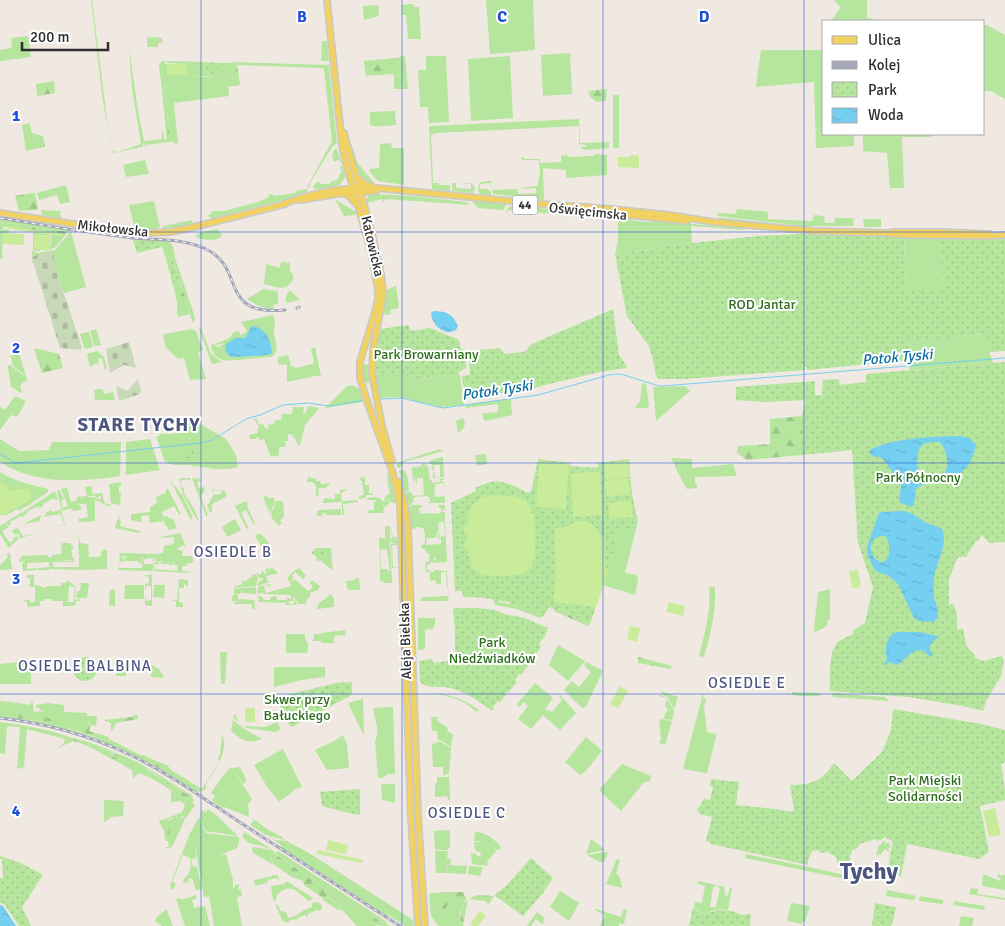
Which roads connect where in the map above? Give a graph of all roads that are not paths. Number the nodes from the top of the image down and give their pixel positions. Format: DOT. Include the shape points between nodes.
graph roads {
  1 [pos="327,0"];
  2 [pos="338,113"];
  3 [pos="349,174"];
  4 [pos="356,178"];
  5 [pos="374,189"];
  6 [pos="356,190"];
  7 [pos="342,191"];
  8 [pos="360,205"];
  9 [pos="0,213"];
  10 [pos="1005,236"];
  11 [pos="360,362"];
  12 [pos="373,381"];
  13 [pos="401,528"];
  14 [pos="408,528"];
  15 [pos="415,881"];
  16 [pos="422,882"];
  17 [pos="423,896"];
  18 [pos="416,897"];
  19 [pos="418,926"];
  20 [pos="425,926"];
  1 -- 2 [label="main road, Katowicka"];
  2 -- 3 [label="main road, Katowicka"];
  2 -- 4 [label="main road, Katowicka"];
  3 -- 6 [label="main road, Katowicka"];
  3 -- 7 [label="main road"];
  4 -- 5 [label="main road"];
  4 -- 6 [label="main road, Katowicka"];
  5 -- 6 [label="main road, Oświęcimska / 44"];
  5 -- 8 [label="main road"];
  5 -- 10 [label="main road, Oświęcimska / 44" via="654,213 815,231"];
  6 -- 7 [label="main road, Mikołowska / 44"];
  6 -- 8 [label="main road, Katowicka"];
  7 -- 8 [label="main road"];
  7 -- 9 [label="main road, Mikołowska / 44" via="170,232 127,232"];
  8 -- 11 [label="main road, Katowicka" via="378,290"];
  8 -- 12 [label="main road, Katowicka" via="379,262 383,291 372,357"];
  11 -- 13 [label="main road, Aleja Bielska" via="360,378 398,495"];
  12 -- 14 [label="main road, Aleja Bielska"];
  13 -- 14 [label="main road"];
  13 -- 15 [label="main road, Aleja Bielska"];
  14 -- 16 [label="main road, Aleja Bielska"];
  15 -- 16 [label="main road"];
  15 -- 18 [label="main road, Aleja Bielska"];
  16 -- 17 [label="main road, Aleja Bielska"];
  17 -- 18 [label="main road" via="420,899"];
  17 -- 20 [label="main road, Aleja Bielska"];
  18 -- 19 [label="main road, Aleja Bielska"];
}
